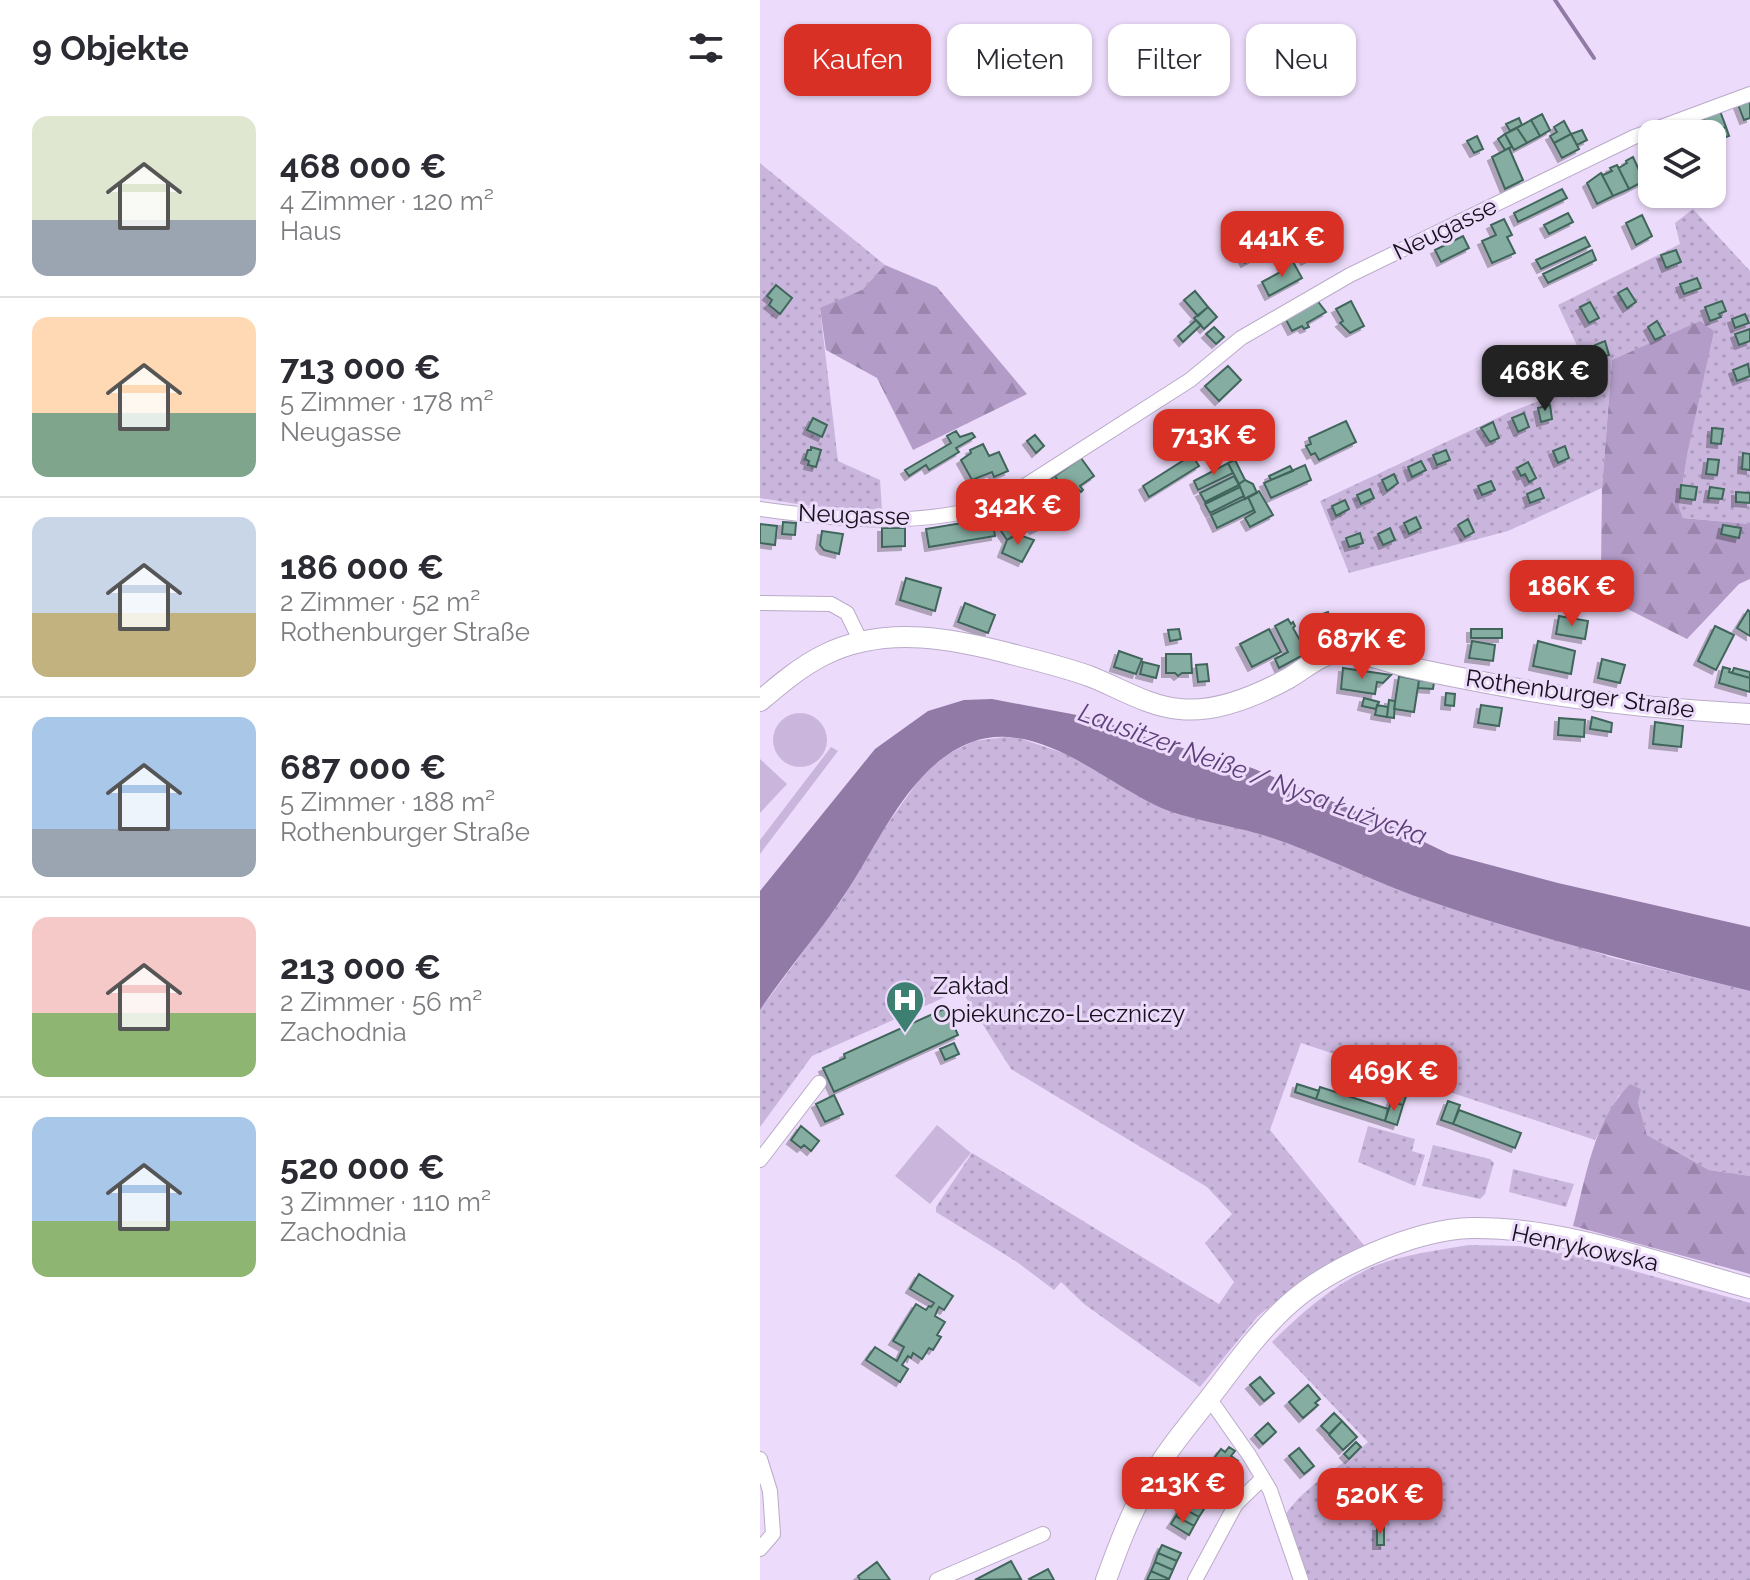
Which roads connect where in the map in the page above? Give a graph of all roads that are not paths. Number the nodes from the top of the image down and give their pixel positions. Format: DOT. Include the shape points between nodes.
graph roads {
  1 [pos="1750,94"];
  2 [pos="760,509"];
  3 [pos="760,603"];
  4 [pos="861,642"];
  5 [pos="760,701"];
  6 [pos="1750,714"];
  7 [pos="819,1083"];
  8 [pos="760,1160"];
  9 [pos="1750,1288"];
  10 [pos="1209,1398"];
  11 [pos="760,1459"];
  12 [pos="1263,1478"];
  13 [pos="1043,1534"];
  14 [pos="760,1549"];
  15 [pos="937,1580"];
  16 [pos="1106,1580"];
  17 [pos="1195,1580"];
  18 [pos="1301,1580"];
  1 -- 2 [label="street, Neugasse" via="1634,137 1350,275 1241,338 1190,380 998,503 891,520"];
  3 -- 4 [label="street" via="831,604 847,613"];
  4 -- 5 [label="street, Rothenburger Straße" via="813,661"];
  4 -- 6 [label="street, Rothenburger Straße" via="902,636 976,645 1065,668 1143,700 1181,709 1243,698 1325,656 1346,652 1538,693"];
  7 -- 8 [label="street"];
  9 -- 10 [label="street, Henrykowska" via="1577,1241 1468,1228 1371,1254 1325,1278 1290,1303"];
  10 -- 12 [label="street"];
  10 -- 16 [label="street, Henrykowska" via="1147,1484"];
  11 -- 14 [label="street" via="770,1491 773,1534"];
  12 -- 17 [label="street" via="1236,1504"];
  12 -- 18 [label="street"];
  13 -- 15 [label="street"];
}
